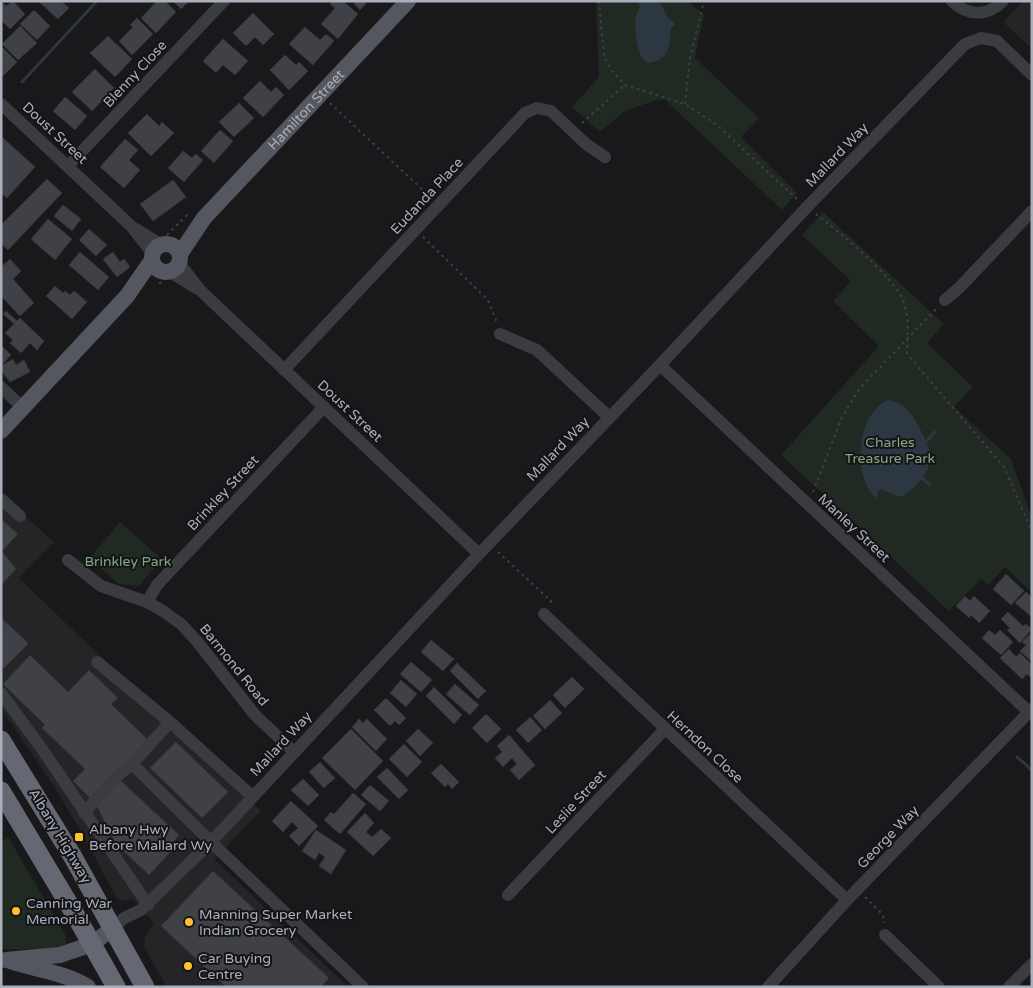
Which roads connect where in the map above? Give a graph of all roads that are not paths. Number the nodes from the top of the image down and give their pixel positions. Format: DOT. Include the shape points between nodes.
graph roads {
  1 [pos="224,1"];
  2 [pos="408,1"];
  3 [pos="952,1"];
  4 [pos="1003,1"];
  5 [pos="1032,75"];
  6 [pos="1,104"];
  7 [pos="605,157"];
  8 [pos="68,166"];
  9 [pos="1032,211"];
  10 [pos="166,258"];
  11 [pos="945,300"];
  12 [pos="500,334"];
  13 [pos="660,365"];
  14 [pos="284,370"];
  15 [pos="1,387"];
  16 [pos="22,407"];
  17 [pos="324,408"];
  18 [pos="609,417"];
  19 [pos="1,431"];
  20 [pos="2,499"];
  21 [pos="20,516"];
  22 [pos="479,554"];
  23 [pos="68,560"];
  24 [pos="147,602"];
  25 [pos="544,614"];
  26 [pos="97,662"];
  27 [pos="1,693"];
  28 [pos="1030,711"];
  29 [pos="170,722"];
  30 [pos="665,729"];
  31 [pos="1,740"];
  32 [pos="294,752"];
  33 [pos="132,764"];
  34 [pos="1,791"];
  35 [pos="253,797"];
  36 [pos="84,813"];
  37 [pos="211,842"];
  38 [pos="508,895"];
  39 [pos="847,900"];
  40 [pos="144,908"];
  41 [pos="113,928"];
  42 [pos="885,935"];
  43 [pos="92,944"];
  44 [pos="3,960"];
  45 [pos="1032,964"];
  46 [pos="88,987"];
  47 [pos="116,987"];
  48 [pos="145,987"];
  49 [pos="363,987"];
  50 [pos="768,987"];
  51 [pos="939,987"];
  52 [pos="1009,987"];
  1 -- 8 [label="street, Blenny Close"];
  2 -- 10 [label="main road, Hamilton Street"];
  3 -- 4 [label="street" via="959,8 978,14"];
  5 -- 13 [label="street, Mallard Way" via="997,41 981,38 965,44"];
  6 -- 8 [label="street, Doust Street"];
  7 -- 14 [label="street, Eudanda Place" via="550,111 538,108 525,113"];
  8 -- 10 [label="street, Doust Street"];
  9 -- 11 [label="street"];
  10 -- 14 [label="street, Doust Street"];
  10 -- 16 [label="main road, Hamilton Street"];
  12 -- 18 [label="street" via="537,350"];
  13 -- 18 [label="street, Mallard Way"];
  13 -- 28 [label="street, Manley Street"];
  14 -- 17 [label="street, Doust Street"];
  15 -- 16 [label="street"];
  16 -- 19 [label="main road, Hamilton Street"];
  17 -- 22 [label="street, Doust Street"];
  17 -- 24 [label="street, Brinkley Street" via="157,585"];
  18 -- 22 [label="street, Mallard Way"];
  20 -- 21 [label="street"];
  22 -- 32 [label="street, Mallard Way"];
  23 -- 24 [label="street, Barmond Road" via="101,586"];
  24 -- 32 [label="street, Barmond Road" via="181,624 255,715"];
  25 -- 30 [label="street, Herndon Close"];
  26 -- 29 [label="street"];
  27 -- 36 [label="street"];
  28 -- 39 [label="street, George Way"];
  29 -- 33 [label="street"];
  29 -- 35 [label="street"];
  30 -- 38 [label="street, Leslie Street"];
  30 -- 39 [label="street, Herndon Close"];
  31 -- 41 [label="highway, Albany Highway"];
  32 -- 35 [label="street, Mallard Way"];
  33 -- 36 [label="street"];
  33 -- 37 [label="street"];
  34 -- 43 [label="highway, Albany Highway"];
  35 -- 37 [label="street, Mallard Way"];
  36 -- 40 [label="street"];
  37 -- 40 [label="street, Mallard Way"];
  37 -- 49 [label="street"];
  39 -- 50 [label="street, George Way"];
  40 -- 41 [label="street, Mallard Way"];
  41 -- 43 [label="main road"];
  41 -- 48 [label="highway, Albany Highway"];
  42 -- 51 [label="street"];
  43 -- 44 [label="main road" via="60,955"];
  43 -- 47 [label="highway, Albany Highway"];
  44 -- 46 [label="main road" via="60,973"];
  45 -- 52 [label="street"];
}
